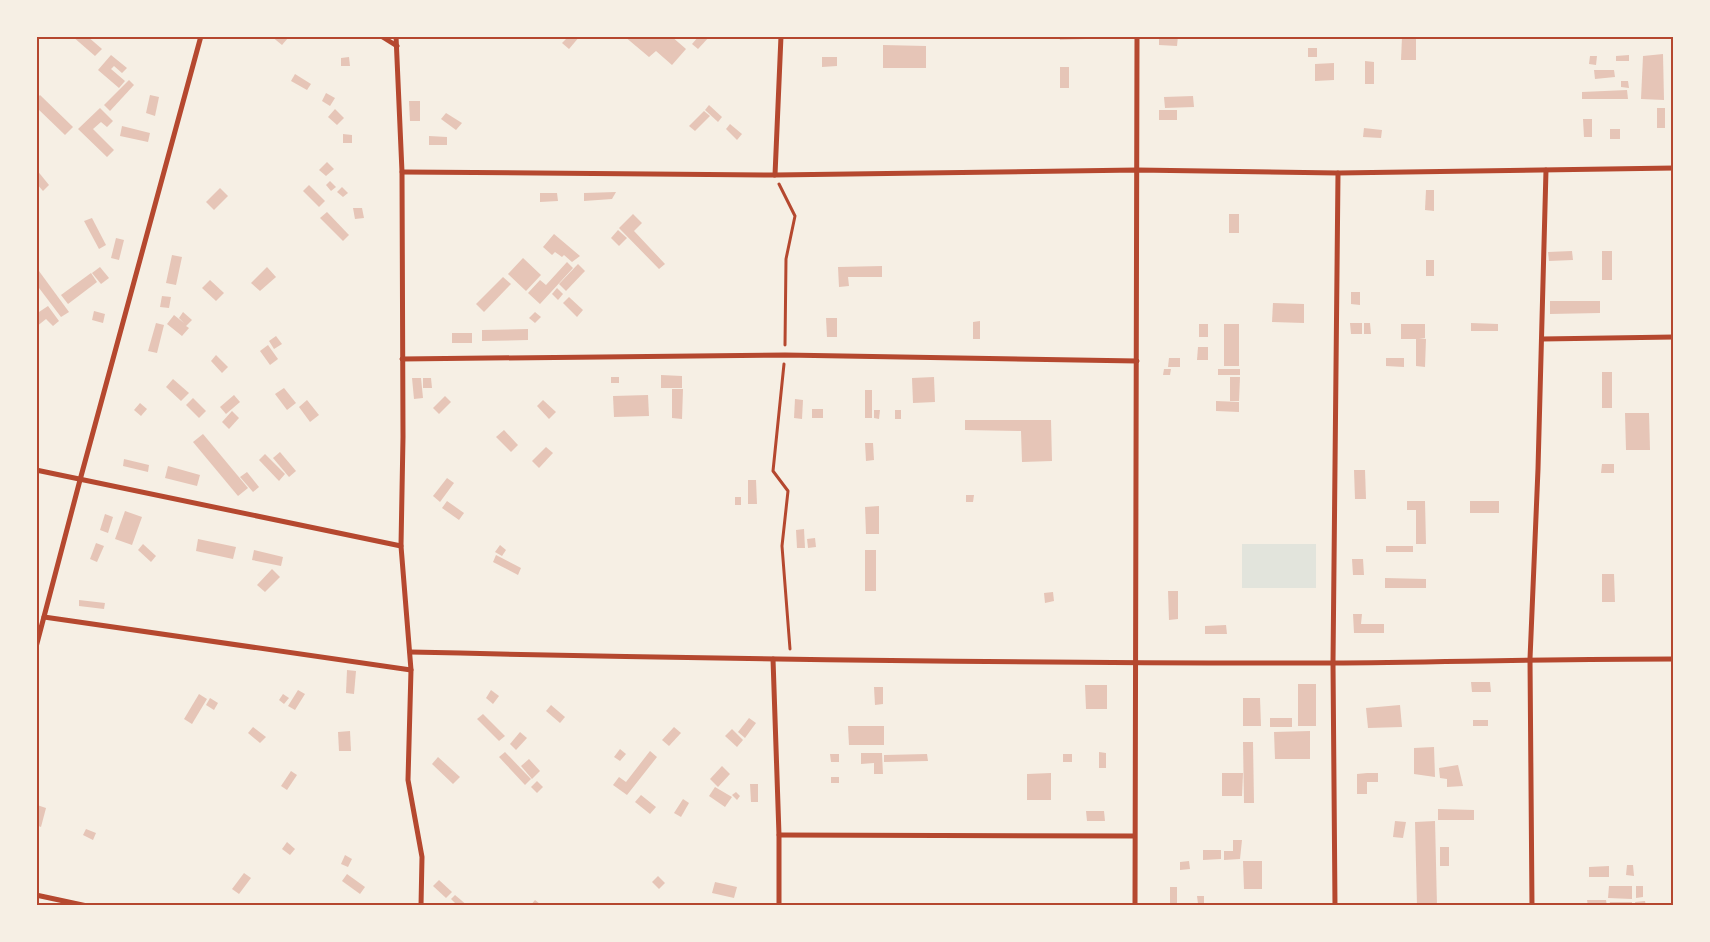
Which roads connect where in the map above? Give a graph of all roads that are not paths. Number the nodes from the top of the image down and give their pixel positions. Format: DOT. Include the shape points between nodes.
graph roads {
  1 [pos="201,36"];
  2 [pos="381,36"];
  3 [pos="396,36"];
  4 [pos="781,36"];
  5 [pos="1137,36"];
  6 [pos="397,46"];
  7 [pos="1674,168"];
  8 [pos="1137,170"];
  9 [pos="1546,170"];
  10 [pos="402,172"];
  11 [pos="1338,173"];
  12 [pos="774,175"];
  13 [pos="1674,337"];
  14 [pos="1542,339"];
  15 [pos="402,359"];
  16 [pos="1137,361"];
  17 [pos="36,470"];
  18 [pos="80,480"];
  19 [pos="401,546"];
  20 [pos="44,617"];
  21 [pos="36,647"];
  22 [pos="410,652"];
  23 [pos="773,659"];
  24 [pos="1530,659"];
  25 [pos="1674,659"];
  26 [pos="1135,661"];
  27 [pos="1333,662"];
  28 [pos="411,670"];
  29 [pos="779,835"];
  30 [pos="1134,836"];
  31 [pos="36,895"];
  32 [pos="87,906"];
  33 [pos="422,906"];
  34 [pos="779,906"];
  35 [pos="1135,906"];
  36 [pos="1336,906"];
  37 [pos="1532,906"];
  1 -- 18 [label="street"];
  2 -- 6 [label="street"];
  3 -- 6 [label="street"];
  4 -- 12 [label="street"];
  5 -- 8 [label="street"];
  6 -- 10 [label="street"];
  7 -- 9 [label="street"];
  8 -- 11 [label="street"];
  8 -- 12 [label="street"];
  8 -- 16 [label="street"];
  9 -- 11 [label="street"];
  9 -- 14 [label="street"];
  10 -- 12 [label="street"];
  10 -- 15 [label="street"];
  11 -- 27 [label="street"];
  13 -- 14 [label="street"];
  14 -- 24 [label="street"];
  15 -- 16 [label="street" via="785,355"];
  15 -- 19 [label="street"];
  16 -- 26 [label="street"];
  17 -- 18 [label="street"];
  18 -- 19 [label="street"];
  18 -- 20 [label="street"];
  19 -- 22 [label="street"];
  20 -- 21 [label="street"];
  20 -- 28 [label="street"];
  22 -- 23 [label="street"];
  22 -- 28 [label="street"];
  23 -- 26 [label="street"];
  23 -- 29 [label="street"];
  24 -- 25 [label="street"];
  24 -- 27 [label="street"];
  24 -- 37 [label="street"];
  26 -- 27 [label="street"];
  26 -- 30 [label="street"];
  27 -- 36 [label="street"];
  28 -- 33 [label="street" via="408,780 422,857"];
  29 -- 30 [label="street"];
  29 -- 34 [label="street"];
  30 -- 35 [label="street"];
  31 -- 32 [label="street"];
}
